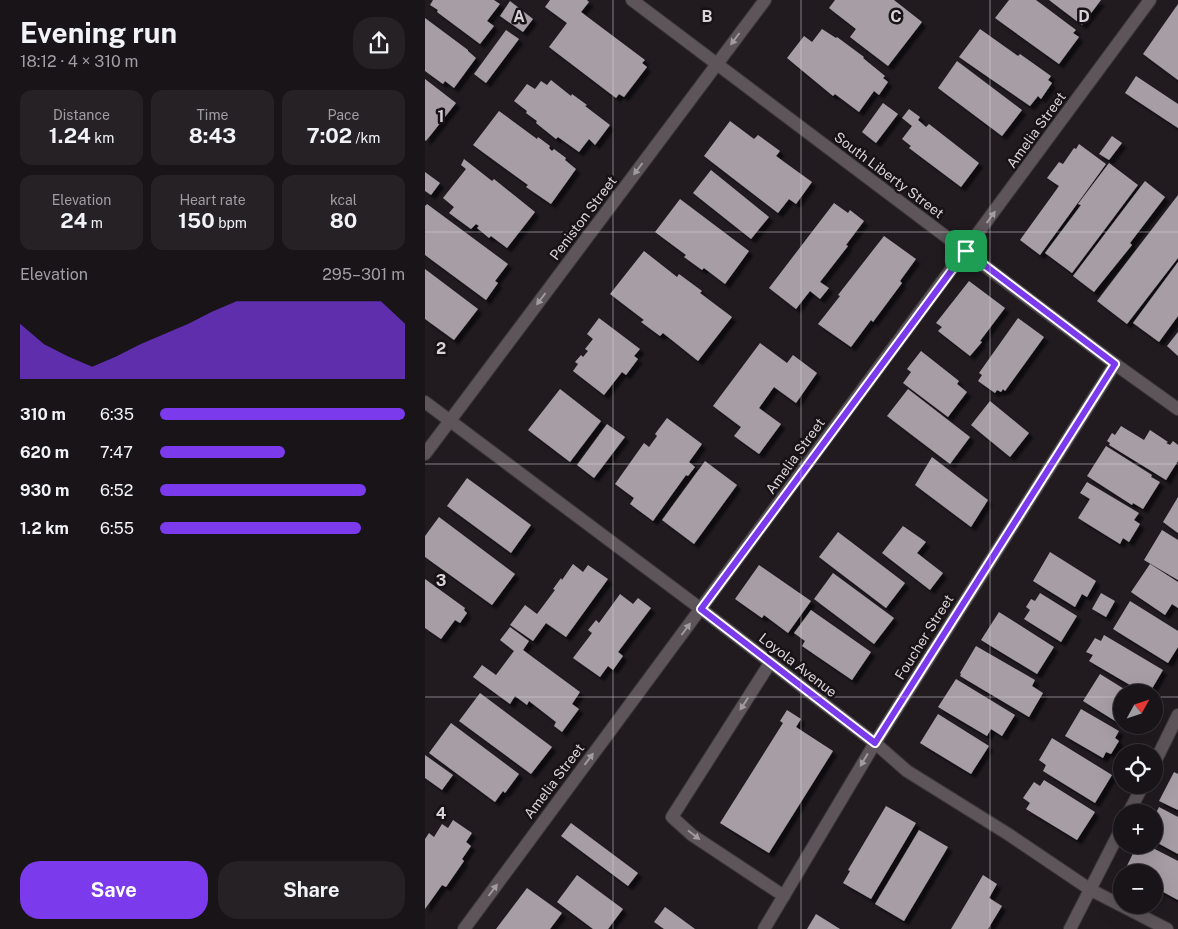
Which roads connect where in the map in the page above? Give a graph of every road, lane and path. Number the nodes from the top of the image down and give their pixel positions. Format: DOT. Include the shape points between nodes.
graph roads {
  1 [pos="632,0"];
  2 [pos="765,0"];
  3 [pos="1151,0"];
  4 [pos="716,64"];
  5 [pos="966,251"];
  6 [pos="1115,364"];
  7 [pos="425,402"];
  8 [pos="1178,409"];
  9 [pos="449,421"];
  10 [pos="425,454"];
  11 [pos="701,609"];
  12 [pos="770,662"];
  13 [pos="1178,715"];
  14 [pos="875,743"];
  15 [pos="1163,746"];
  16 [pos="1113,845"];
  17 [pos="1091,890"];
  18 [pos="784,896"];
  19 [pos="463,929"];
  20 [pos="764,929"];
  21 [pos="1070,929"];
  22 [pos="1167,929"];
  1 -- 4 [label="street, South Liberty Street"];
  2 -- 4 [label="street, Peniston Street, one-way"];
  5 -- 3 [label="street, Amelia Street, one-way"];
  4 -- 5 [label="street, South Liberty Street"];
  4 -- 9 [label="street, Peniston Street, one-way"];
  5 -- 6 [label="street, South Liberty Street"];
  5 -- 11 [label="street, Amelia Street"];
  6 -- 8 [label="street, South Liberty Street"];
  6 -- 14 [label="street, Foucher Street"];
  7 -- 9 [label="street, Loyola Avenue"];
  9 -- 10 [label="street, Peniston Street"];
  9 -- 11 [label="street, Loyola Avenue"];
  11 -- 12 [label="street, Loyola Avenue"];
  19 -- 11 [label="street, Amelia Street, one-way"];
  12 -- 14 [label="street, Loyola Avenue"];
  12 -- 18 [label="street, one-way" via="672,816 692,834"];
  13 -- 15 [label="street"];
  14 -- 17 [label="street, Loyola Avenue" via="907,771"];
  14 -- 18 [label="street, Foucher Street, one-way"];
  16 -- 17 [label="street"];
  17 -- 21 [label="street"];
  17 -- 22 [label="street, Loyola Avenue"];
  18 -- 20 [label="street, Foucher Street"];
}
